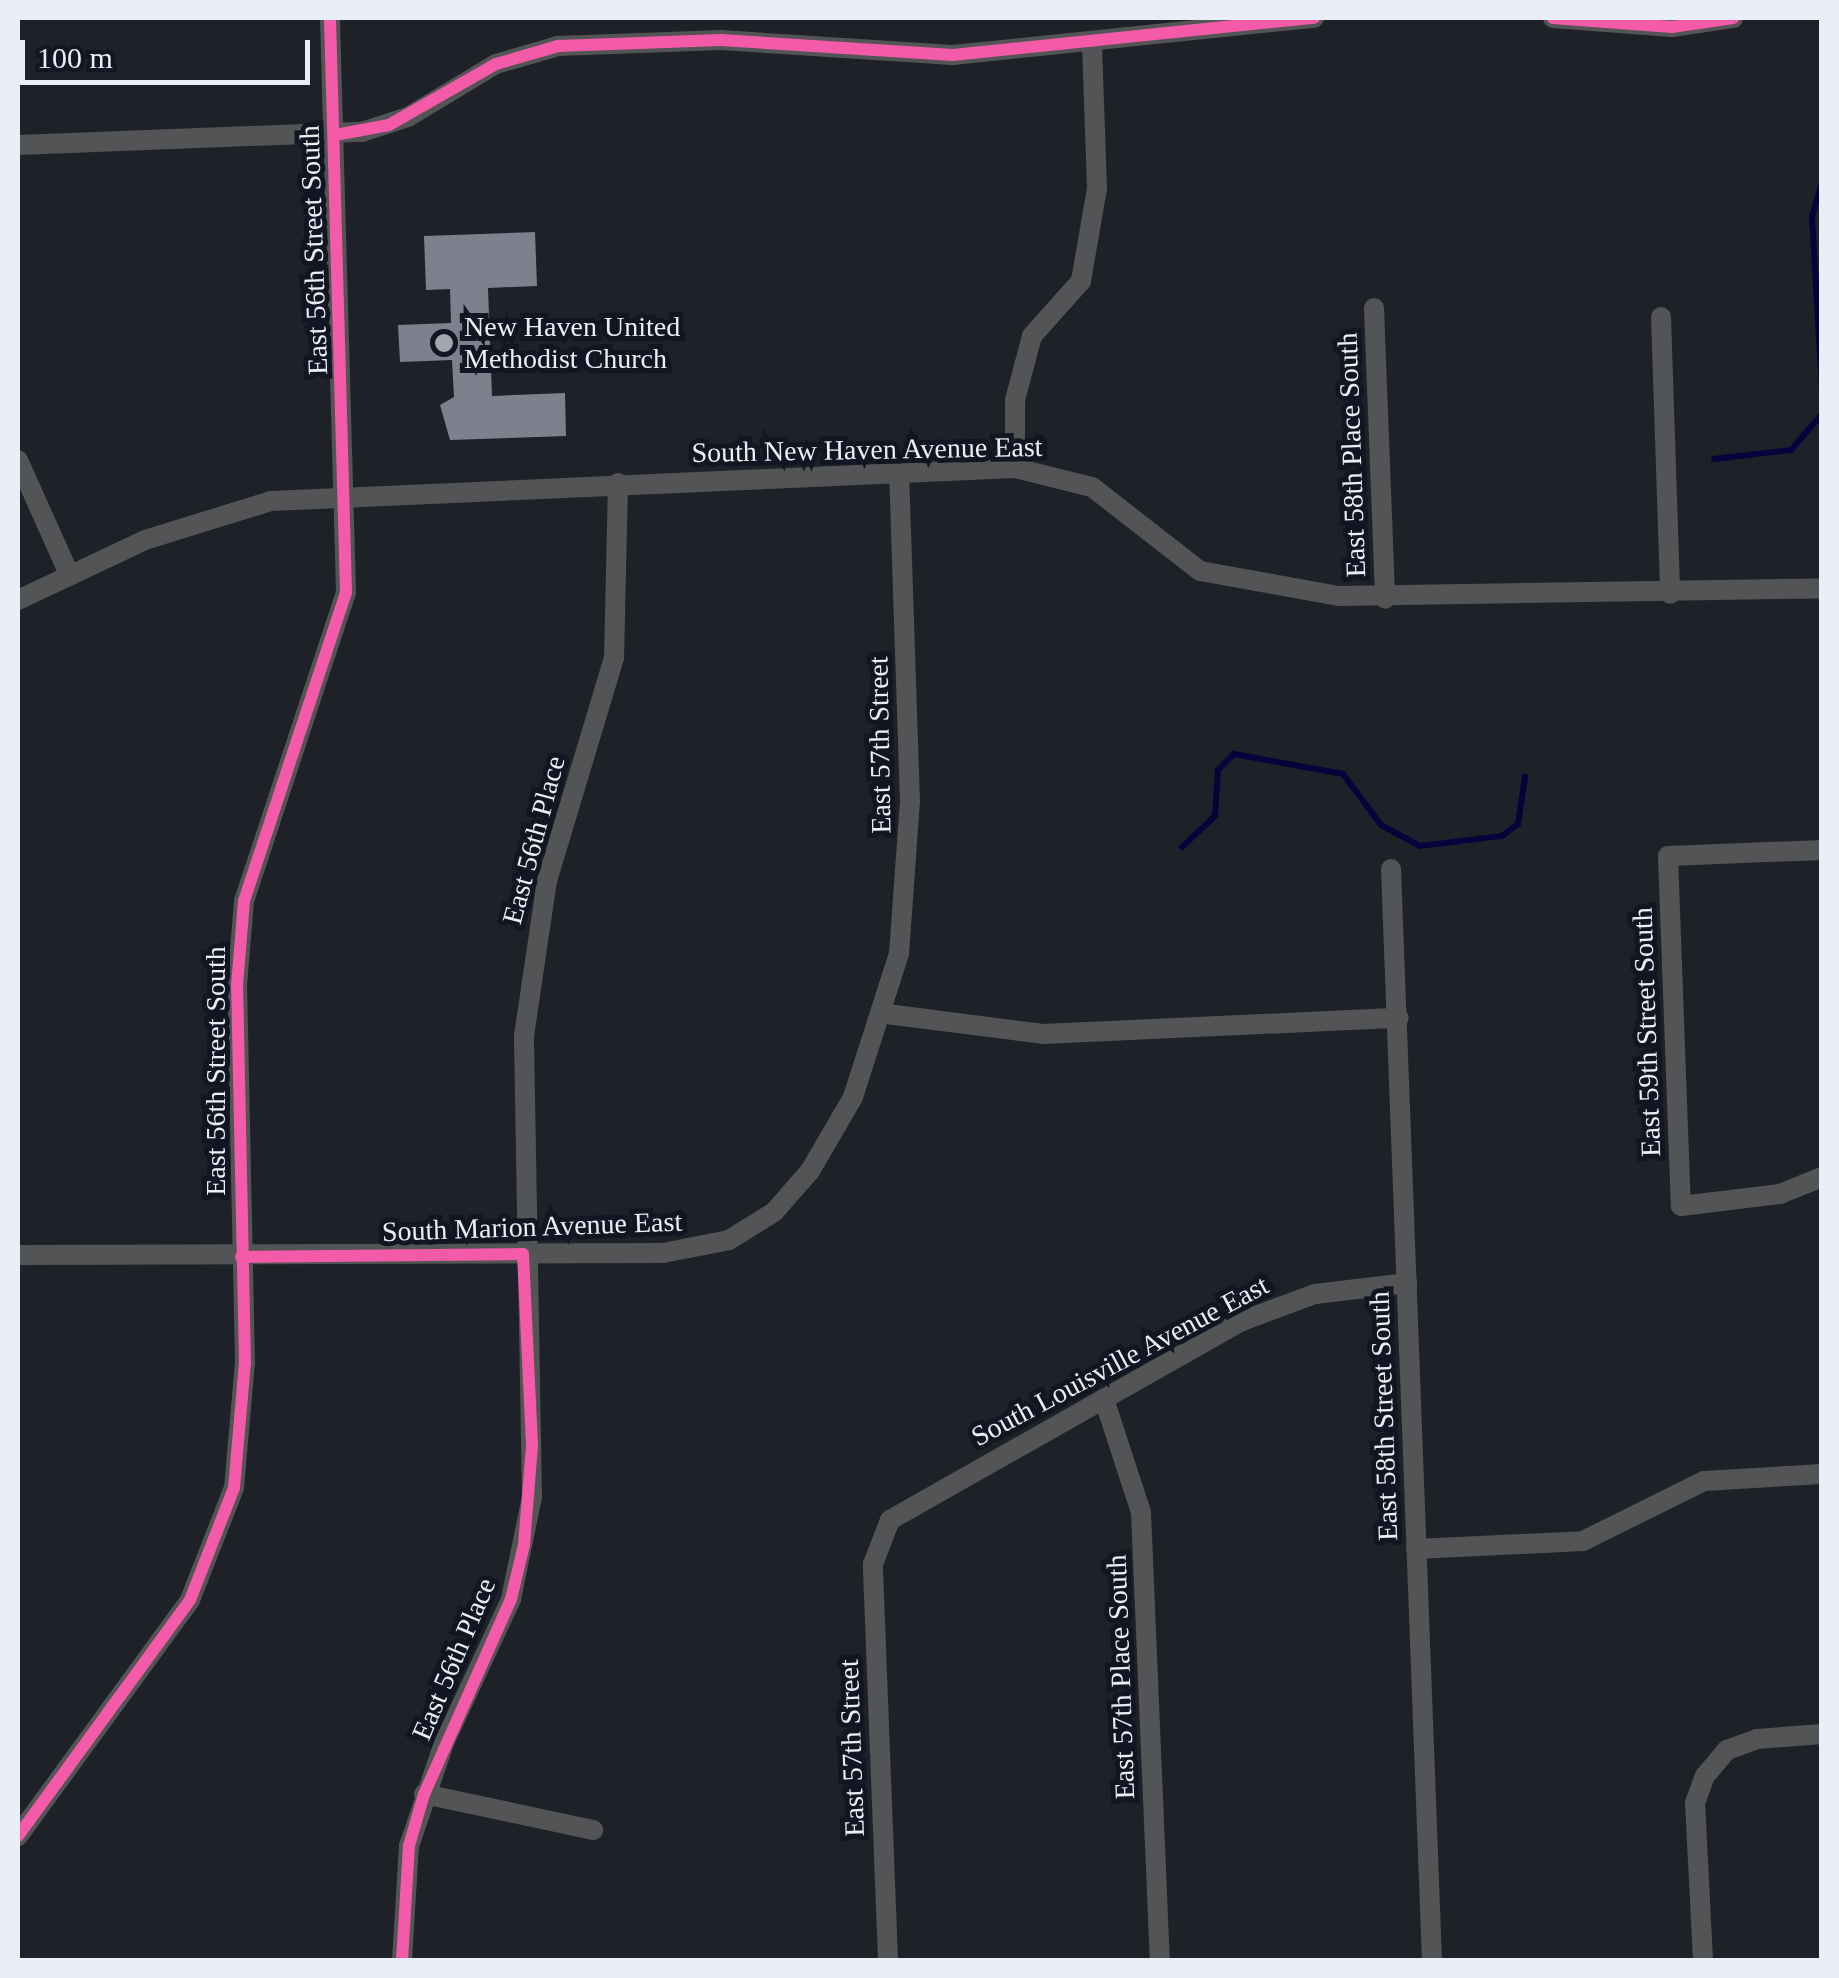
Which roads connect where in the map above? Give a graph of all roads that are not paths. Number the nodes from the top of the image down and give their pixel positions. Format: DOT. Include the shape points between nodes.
graph roads {
  1 [pos="330,18"];
  2 [pos="1314,18"];
  3 [pos="1553,18"];
  4 [pos="1732,18"];
  5 [pos="1092,44"];
  6 [pos="334,135"];
  7 [pos="18,145"];
  8 [pos="1374,308"];
  9 [pos="1661,317"];
  10 [pos="18,460"];
  11 [pos="1015,468"];
  12 [pos="899,474"];
  13 [pos="618,483"];
  14 [pos="349,493"];
  15 [pos="70,576"];
  16 [pos="1822,588"];
  17 [pos="1670,594"];
  18 [pos="18,600"];
  19 [pos="1385,600"];
  20 [pos="1822,850"];
  21 [pos="1392,869"];
  22 [pos="887,1014"];
  23 [pos="1398,1018"];
  24 [pos="1822,1177"];
  25 [pos="523,1254"];
  26 [pos="18,1255"];
  27 [pos="241,1257"];
  28 [pos="1407,1283"];
  29 [pos="1104,1399"];
  30 [pos="1822,1474"];
  31 [pos="880,1534"];
  32 [pos="1416,1549"];
  33 [pos="1822,1734"];
  34 [pos="424,1794"];
  35 [pos="593,1830"];
  36 [pos="18,1836"];
  37 [pos="402,1960"];
  38 [pos="888,1960"];
  39 [pos="1160,1960"];
  40 [pos="1432,1960"];
  41 [pos="1703,1960"];
  1 -- 6 [label="street, East 56th Street South"];
  2 -- 5 [label="street"];
  3 -- 4 [label="street" via="1672,28"];
  5 -- 6 [label="street" via="954,56 720,40 558,46 496,64 390,126"];
  5 -- 11 [label="street" via="1097,188 1082,281 1032,336 1014,400"];
  6 -- 7 [label="street"];
  6 -- 14 [label="street, East 56th Street South"];
  8 -- 19 [label="street, East 58th Place South"];
  9 -- 17 [label="street"];
  10 -- 15 [label="street"];
  11 -- 12 [label="street, South New Haven Avenue East"];
  11 -- 19 [label="street, South New Haven Avenue East" via="1092,486 1200,570"];
  12 -- 13 [label="street, South New Haven Avenue East"];
  12 -- 22 [label="street, East 57th Street" via="910,868"];
  13 -- 14 [label="street, South New Haven Avenue East"];
  13 -- 25 [label="street, East 56th Place" via="614,658 532,956 518,1124"];
  14 -- 15 [label="street, South New Haven Avenue East" via="237,508"];
  14 -- 27 [label="street, East 56th Street South" via="338,638 265,821 244,901"];
  15 -- 18 [label="street, South New Haven Avenue East"];
  16 -- 17 [label="street, South New Haven Avenue East"];
  17 -- 19 [label="street, South New Haven Avenue East"];
  20 -- 24 [label="street, East 59th Street South" via="1668,856 1681,1206 1780,1194"];
  21 -- 23 [label="street, East 58th Street South"];
  22 -- 23 [label="street" via="1043,1034"];
  22 -- 25 [label="street, South Marion Avenue East" via="810,1171 750,1230 663,1253"];
  23 -- 28 [label="street, East 58th Street South"];
  25 -- 27 [label="street, South Marion Avenue East"];
  25 -- 34 [label="street, East 56th Place" via="532,1446 524,1545 511,1599"];
  26 -- 27 [label="street, South Marion Avenue East"];
  27 -- 36 [label="street, East 56th Street South" via="243,1431 216,1548 190,1600"];
  28 -- 29 [label="street, South Louisville Avenue East" via="1283,1304"];
  28 -- 32 [label="street, East 58th Street South"];
  29 -- 31 [label="street, South Louisville Avenue East" via="904,1508"];
  29 -- 39 [label="street, East 57th Place South" via="1142,1512"];
  30 -- 32 [label="street" via="1704,1481 1559,1545"];
  31 -- 38 [label="street, East 57th Street"];
  32 -- 40 [label="street, East 58th Street South"];
  33 -- 41 [label="street" via="1757,1739 1727,1750 1705,1776 1695,1804"];
  34 -- 35 [label="street"];
  34 -- 37 [label="street, East 56th Place" via="407,1863"];
}
